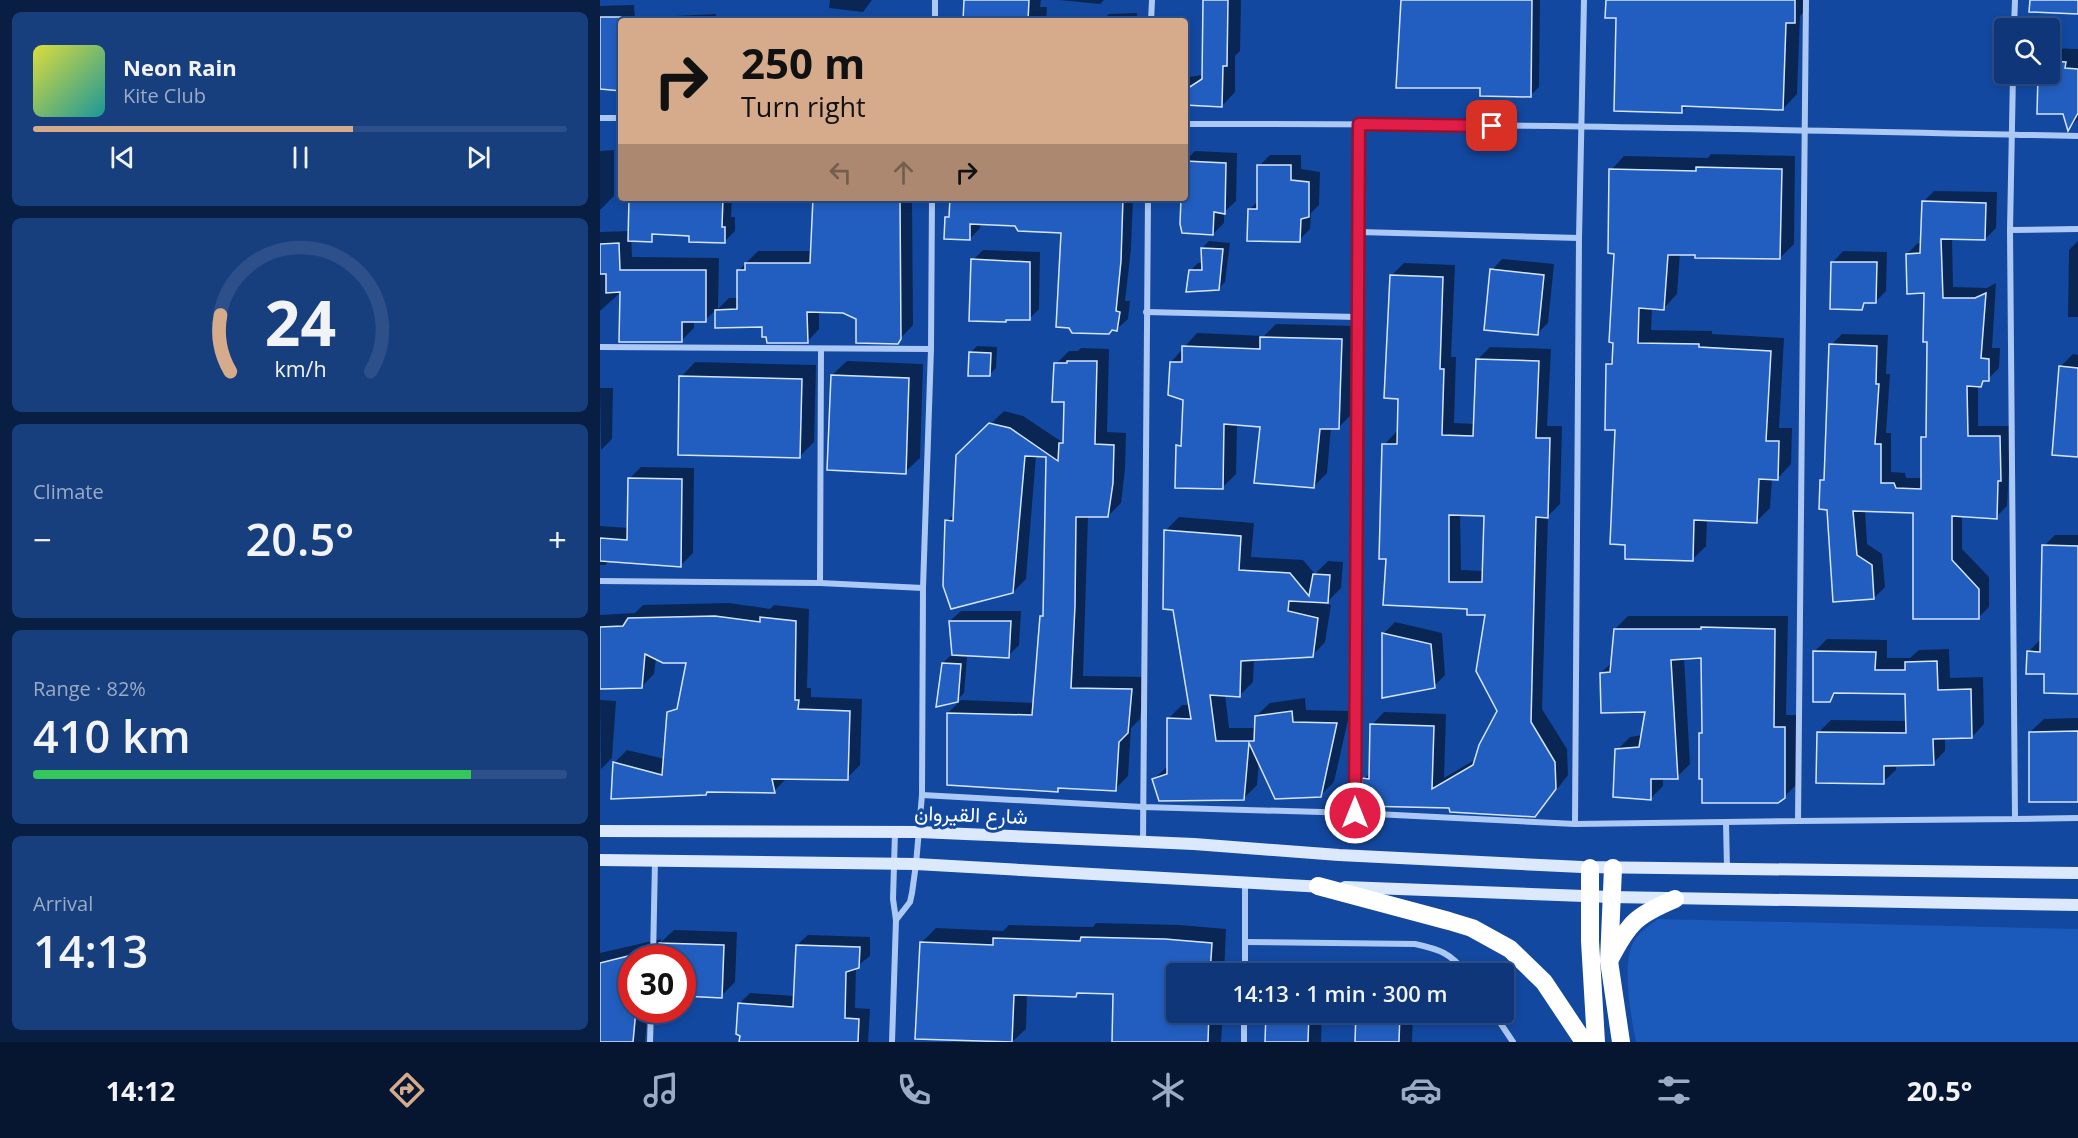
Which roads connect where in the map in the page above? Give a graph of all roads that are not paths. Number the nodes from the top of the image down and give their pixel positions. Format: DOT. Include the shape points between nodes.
graph roads {
  1 [pos="935,0"];
  2 [pos="1152,0"];
  3 [pos="1584,0"];
  4 [pos="1806,0"];
  5 [pos="2015,0"];
  6 [pos="934,18"];
  7 [pos="1151,18"];
  8 [pos="2014,18"];
  9 [pos="2013,84"];
  10 [pos="600,118"];
  11 [pos="618,118"];
  12 [pos="1188,124"];
  13 [pos="1359,124"];
  14 [pos="1581,128"];
  15 [pos="1804,129"];
  16 [pos="2011,135"];
  17 [pos="2078,136"];
  18 [pos="933,201"];
  19 [pos="1148,201"];
  20 [pos="2078,229"];
  21 [pos="2010,230"];
  22 [pos="1359,232"];
  23 [pos="1579,238"];
  24 [pos="1146,312"];
  25 [pos="1357,317"];
  26 [pos="600,347"];
  27 [pos="931,349"];
  28 [pos="822,350"];
  29 [pos="600,581"];
  30 [pos="819,583"];
  31 [pos="923,588"];
  32 [pos="922,795"];
  33 [pos="1143,807"];
  34 [pos="1355,813"];
  35 [pos="2078,818"];
  36 [pos="2015,819"];
  37 [pos="1798,821"];
  38 [pos="1726,822"];
  39 [pos="1575,824"];
  40 [pos="600,831"];
  41 [pos="895,832"];
  42 [pos="919,832"];
  43 [pos="1143,842"];
  44 [pos="600,860"];
  45 [pos="655,861"];
  46 [pos="894,864"];
  47 [pos="916,864"];
  48 [pos="1590,868"];
  49 [pos="1613,868"];
  50 [pos="1727,870"];
  51 [pos="2078,873"];
  52 [pos="1245,882"];
  53 [pos="1318,886"];
  54 [pos="1590,896"];
  55 [pos="1611,897"];
  56 [pos="1675,899"];
  57 [pos="2078,904"];
  58 [pos="896,920"];
  59 [pos="1245,942"];
  60 [pos="652,945"];
  61 [pos="1609,961"];
  62 [pos="1245,963"];
  63 [pos="1458,963"];
  64 [pos="651,1023"];
  65 [pos="1244,1023"];
  66 [pos="1500,1023"];
  67 [pos="650,1042"];
  68 [pos="892,1042"];
  69 [pos="1244,1042"];
  70 [pos="1513,1042"];
  71 [pos="1584,1042"];
  72 [pos="1596,1042"];
  73 [pos="1621,1042"];
  1 -- 6 [label="street"];
  2 -- 7 [label="street"];
  3 -- 14 [label="street"];
  4 -- 15 [label="street"];
  5 -- 8 [label="street"];
  9 -- 16 [label="street"];
  10 -- 11 [label="street"];
  12 -- 13 [label="street"];
  13 -- 14 [label="street"];
  13 -- 22 [label="street"];
  14 -- 15 [label="street"];
  14 -- 23 [label="street"];
  15 -- 16 [label="street"];
  15 -- 37 [label="street"];
  16 -- 17 [label="street"];
  16 -- 21 [label="street"];
  18 -- 27 [label="street"];
  19 -- 24 [label="street"];
  20 -- 21 [label="street"];
  21 -- 36 [label="street"];
  22 -- 23 [label="street"];
  22 -- 25 [label="street"];
  23 -- 39 [label="street"];
  24 -- 25 [label="street"];
  24 -- 33 [label="street"];
  25 -- 34 [label="street"];
  26 -- 28 [label="street"];
  27 -- 28 [label="street"];
  27 -- 31 [label="street"];
  28 -- 30 [label="street"];
  29 -- 30 [label="street"];
  30 -- 31 [label="street"];
  31 -- 32 [label="street"];
  32 -- 33 [label="street"];
  32 -- 42 [label="street"];
  33 -- 34 [label="street"];
  33 -- 43 [label="street"];
  34 -- 39 [label="street"];
  35 -- 36 [label="street"];
  36 -- 37 [label="street"];
  37 -- 38 [label="street"];
  38 -- 39 [label="street"];
  38 -- 50 [label="street"];
  40 -- 41 [label="main road, شارع القيروان"];
  41 -- 42 [label="main road, شارع القيروان"];
  41 -- 46 [label="street"];
  42 -- 43 [label="main road, شارع القيروان"];
  42 -- 47 [label="street"];
  43 -- 48 [label="main road, شارع القيروان"];
  44 -- 45 [label="main road"];
  45 -- 46 [label="main road"];
  45 -- 60 [label="street"];
  46 -- 47 [label="main road"];
  46 -- 58 [label="street"];
  47 -- 52 [label="main road"];
  47 -- 58 [label="street" via="910,902"];
  48 -- 49 [label="main road, شارع القيروان"];
  48 -- 54 [label="highway"];
  49 -- 50 [label="main road, شارع القيروان"];
  49 -- 55 [label="highway"];
  50 -- 51 [label="main road, شارع القيروان"];
  52 -- 53 [label="main road"];
  52 -- 59 [label="street"];
  53 -- 54 [label="main road"];
  53 -- 71 [label="highway" via="1472,928 1510,949 1544,982"];
  54 -- 55 [label="main road"];
  54 -- 72 [label="highway"];
  55 -- 56 [label="main road"];
  55 -- 61 [label="highway"];
  56 -- 57 [label="main road"];
  56 -- 61 [label="highway" via="1647,910 1638,918 1622,936"];
  58 -- 68 [label="street"];
  59 -- 62 [label="street"];
  59 -- 63 [label="street" via="1415,944 1436,948"];
  61 -- 73 [label="highway"];
  64 -- 67 [label="street"];
  65 -- 69 [label="street"];
  66 -- 70 [label="street"];
}
